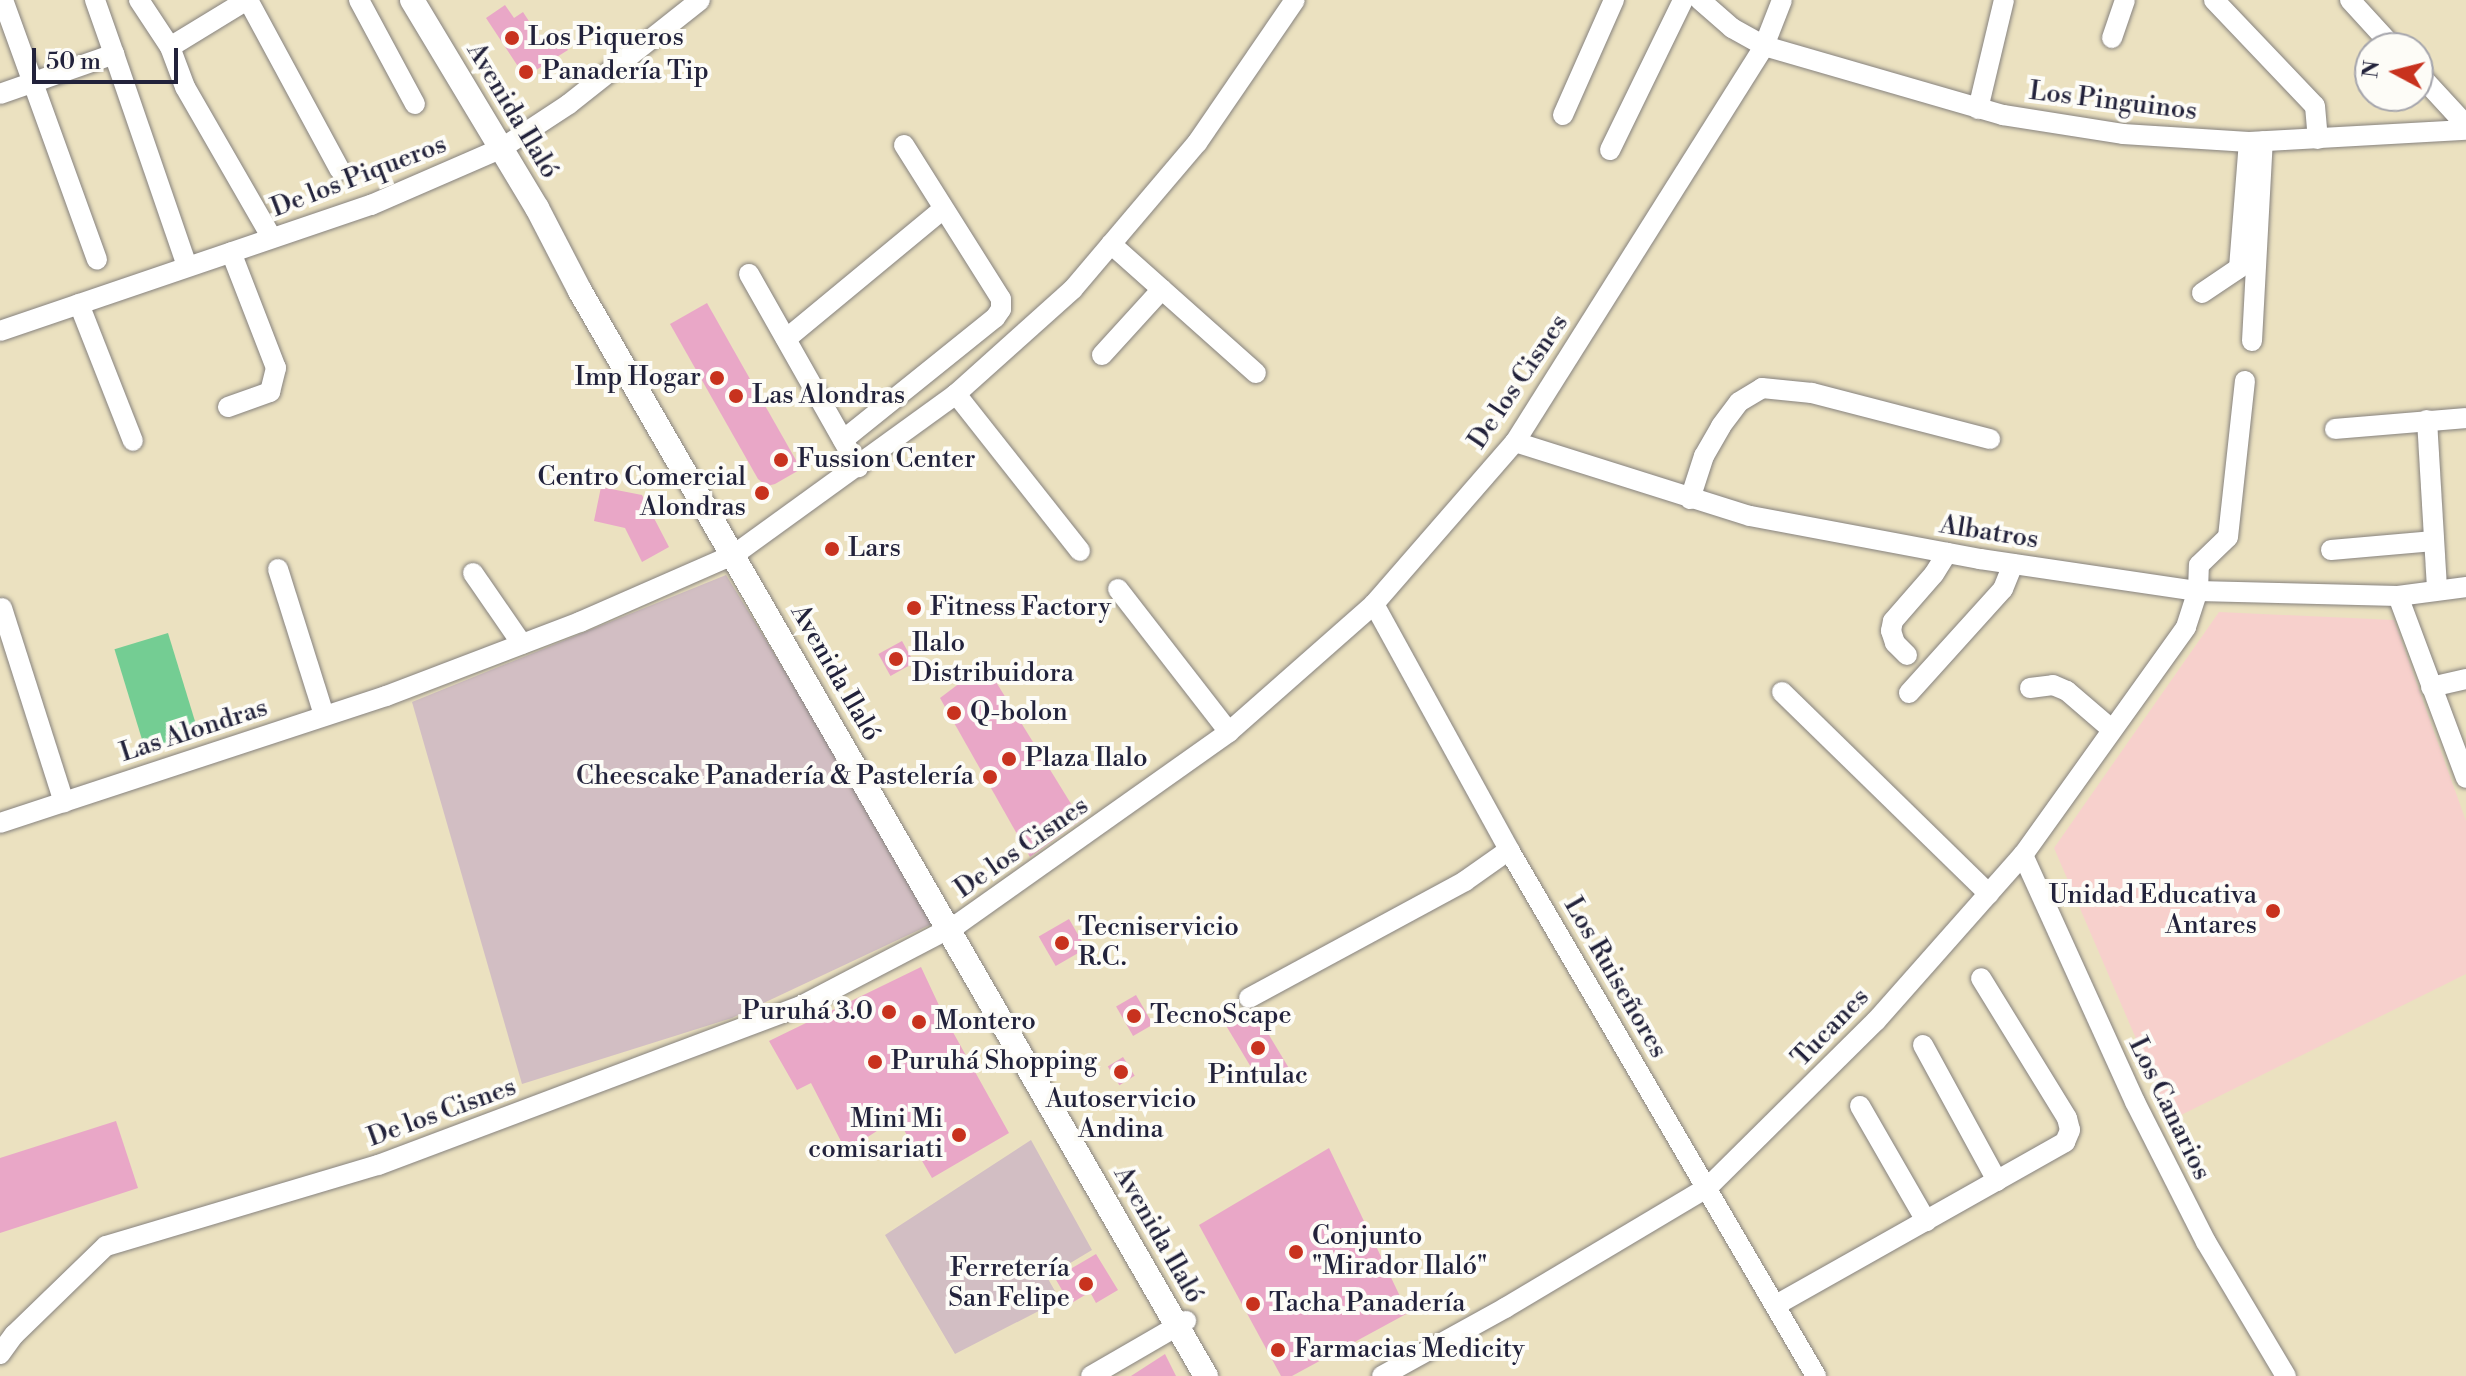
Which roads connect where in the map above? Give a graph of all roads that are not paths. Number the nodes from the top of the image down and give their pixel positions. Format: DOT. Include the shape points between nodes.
graph roads {
  1 [pos="3,0"];
  2 [pos="95,0"];
  3 [pos="139,0"];
  4 [pos="247,0"];
  5 [pos="359,0"];
  6 [pos="412,0"];
  7 [pos="428,0"];
  8 [pos="699,0"];
  9 [pos="1295,0"];
  10 [pos="1614,0"];
  11 [pos="1683,0"];
  12 [pos="1700,0"];
  13 [pos="1782,0"];
  14 [pos="2004,0"];
  15 [pos="2125,0"];
  16 [pos="2214,0"];
  17 [pos="2350,0"];
  18 [pos="2379,32"];
  19 [pos="2112,38"];
  20 [pos="1764,46"];
  21 [pos="170,47"];
  22 [pos="114,54"];
  23 [pos="35,82"];
  24 [pos="2434,91"];
  25 [pos="0,94"];
  26 [pos="415,104"];
  27 [pos="1978,109"];
  28 [pos="1563,115"];
  29 [pos="2466,128"];
  30 [pos="2318,139"];
  31 [pos="2256,141"];
  32 [pos="904,145"];
  33 [pos="506,146"];
  34 [pos="1610,150"];
  35 [pos="340,170"];
  36 [pos="943,209"];
  37 [pos="272,238"];
  38 [pos="1111,244"];
  39 [pos="231,252"];
  40 [pos="97,260"];
  41 [pos="187,266"];
  42 [pos="749,274"];
  43 [pos="1162,289"];
  44 [pos="2202,293"];
  45 [pos="79,304"];
  46 [pos="0,331"];
  47 [pos="786,339"];
  48 [pos="2252,341"];
  49 [pos="1102,355"];
  50 [pos="1256,373"];
  51 [pos="2245,381"];
  52 [pos="956,394"];
  53 [pos="228,407"];
  54 [pos="2466,418"];
  55 [pos="2427,420"];
  56 [pos="2335,429"];
  57 [pos="1990,439"];
  58 [pos="843,440"];
  59 [pos="133,441"];
  60 [pos="1515,442"];
  61 [pos="858,467"];
  62 [pos="1690,499"];
  63 [pos="2434,541"];
  64 [pos="2331,550"];
  65 [pos="1080,551"];
  66 [pos="739,552"];
  67 [pos="1947,553"];
  68 [pos="2013,564"];
  69 [pos="278,569"];
  70 [pos="473,573"];
  71 [pos="2466,587"];
  72 [pos="1118,589"];
  73 [pos="2437,590"];
  74 [pos="2198,591"];
  75 [pos="2398,596"];
  76 [pos="1374,604"];
  77 [pos="2,608"];
  78 [pos="522,644"];
  79 [pos="1907,655"];
  80 [pos="2466,679"];
  81 [pos="2431,687"];
  82 [pos="2030,688"];
  83 [pos="1782,692"];
  84 [pos="1909,693"];
  85 [pos="324,715"];
  86 [pos="2110,728"];
  87 [pos="1229,732"];
  88 [pos="2466,778"];
  89 [pos="64,802"];
  90 [pos="0,823"];
  91 [pos="1509,850"];
  92 [pos="2023,855"];
  93 [pos="1989,894"];
  94 [pos="954,927"];
  95 [pos="1981,978"];
  96 [pos="1249,998"];
  97 [pos="1923,1045"];
  98 [pos="1860,1106"];
  99 [pos="1997,1181"];
  100 [pos="1708,1187"];
  101 [pos="1926,1221"];
  102 [pos="1776,1305"];
  103 [pos="1182,1324"];
  104 [pos="7,1330"];
  105 [pos="0,1354"];
  106 [pos="1091,1376"];
  107 [pos="1206,1376"];
  108 [pos="1219,1376"];
  109 [pos="1382,1376"];
  110 [pos="1816,1376"];
  111 [pos="2286,1376"];
  1 -- 23 [label="street"];
  2 -- 22 [label="street"];
  3 -- 21 [label="street"];
  4 -- 21 [label="street"];
  4 -- 35 [label="street"];
  5 -- 26 [label="street"];
  6 -- 33 [label="main road, Avenida Ilaló"];
  7 -- 33 [label="main road, Avenida Ilaló"];
  8 -- 33 [label="street, De los Piqueros" via="569,104"];
  9 -- 38 [label="street, Las Alondras" via="1197,143"];
  10 -- 28 [label="street"];
  11 -- 34 [label="street"];
  12 -- 20 [label="street, Los Pinguinos" via="1732,28"];
  13 -- 20 [label="street, De los Cisnes"];
  14 -- 27 [label="street"];
  15 -- 19 [label="street"];
  16 -- 30 [label="street" via="2315,106"];
  17 -- 18 [label="street"];
  20 -- 27 [label="street, Los Pinguinos"];
  20 -- 60 [label="street, De los Cisnes"];
  21 -- 37 [label="street" via="185,87"];
  22 -- 23 [label="street"];
  22 -- 41 [label="street"];
  23 -- 25 [label="street"];
  23 -- 40 [label="street"];
  24 -- 29 [label="street"];
  27 -- 31 [label="street, Los Pinguinos" via="2123,134"];
  29 -- 30 [label="street, Los Pinguinos"];
  30 -- 31 [label="street, Los Pinguinos"];
  31 -- 44 [label="street" via="2239,268"];
  31 -- 48 [label="street"];
  32 -- 36 [label="street"];
  33 -- 37 [label="street, De los Piqueros" via="371,205"];
  33 -- 66 [label="main road, Avenida Ilaló"];
  36 -- 47 [label="street"];
  36 -- 58 [label="street" via="1001,299 1001,309"];
  37 -- 39 [label="street, De los Piqueros"];
  38 -- 43 [label="street"];
  38 -- 52 [label="street, Las Alondras" via="1073,289"];
  39 -- 41 [label="street, De los Piqueros"];
  39 -- 53 [label="street" via="276,368 270,392"];
  41 -- 45 [label="street, De los Piqueros"];
  42 -- 47 [label="street"];
  43 -- 49 [label="street"];
  43 -- 50 [label="street"];
  45 -- 46 [label="street, De los Piqueros"];
  45 -- 59 [label="street"];
  47 -- 58 [label="street"];
  51 -- 74 [label="street, Tucanes" via="2228,537 2199,565"];
  52 -- 61 [label="street, Las Alondras"];
  52 -- 65 [label="street"];
  54 -- 55 [label="street"];
  55 -- 56 [label="street"];
  55 -- 63 [label="street"];
  57 -- 62 [label="street" via="1812,393 1762,388 1739,402 1721,426"];
  58 -- 61 [label="street"];
  60 -- 62 [label="street, Albatros"];
  60 -- 76 [label="street, De los Cisnes"];
  61 -- 66 [label="street, Las Alondras"];
  62 -- 67 [label="street, Albatros" via="1750,516"];
  63 -- 64 [label="street"];
  63 -- 73 [label="street"];
  66 -- 78 [label="street, Las Alondras"];
  66 -- 94 [label="main road, Avenida Ilaló"];
  67 -- 68 [label="street, Albatros"];
  67 -- 79 [label="street" via="1893,621 1895,643"];
  68 -- 74 [label="street, Albatros"];
  68 -- 84 [label="street" via="2003,589"];
  69 -- 85 [label="street"];
  70 -- 78 [label="street"];
  71 -- 73 [label="street, Albatros"];
  72 -- 87 [label="street"];
  73 -- 75 [label="street, Albatros"];
  74 -- 75 [label="street, Albatros"];
  74 -- 86 [label="street, Tucanes" via="2186,627"];
  75 -- 81 [label="street"];
  76 -- 87 [label="street, De los Cisnes"];
  76 -- 91 [label="street, Los Ruiseñores"];
  77 -- 89 [label="street"];
  78 -- 85 [label="street, Las Alondras"];
  80 -- 81 [label="street"];
  81 -- 88 [label="street"];
  82 -- 86 [label="street" via="2053,685 2067,691"];
  83 -- 93 [label="street"];
  85 -- 89 [label="street, Las Alondras"];
  86 -- 92 [label="street, Tucanes"];
  87 -- 94 [label="street, De los Cisnes"];
  89 -- 90 [label="street, Las Alondras"];
  91 -- 96 [label="street" via="1465,881"];
  91 -- 100 [label="street, Los Ruiseñores"];
  92 -- 93 [label="street, Tucanes"];
  92 -- 111 [label="street, Los Canarios" via="2184,1200"];
  93 -- 100 [label="street, Tucanes" via="1876,1021"];
  94 -- 103 [label="main road, Avenida Ilaló"];
  94 -- 104 [label="street, De los Cisnes" via="801,1006 516,1115 378,1165 106,1246"];
  95 -- 99 [label="street" via="2070,1130 2065,1142"];
  97 -- 99 [label="street"];
  98 -- 101 [label="street"];
  99 -- 101 [label="street"];
  100 -- 102 [label="street, Los Ruiseñores"];
  100 -- 109 [label="street, Tucanes"];
  101 -- 102 [label="street"];
  102 -- 110 [label="street, Los Ruiseñores"];
  103 -- 106 [label="street"];
  103 -- 107 [label="main road, Avenida Ilaló"];
  103 -- 108 [label="main road, Avenida Ilaló"];
  104 -- 105 [label="street, De los Cisnes"];
}
